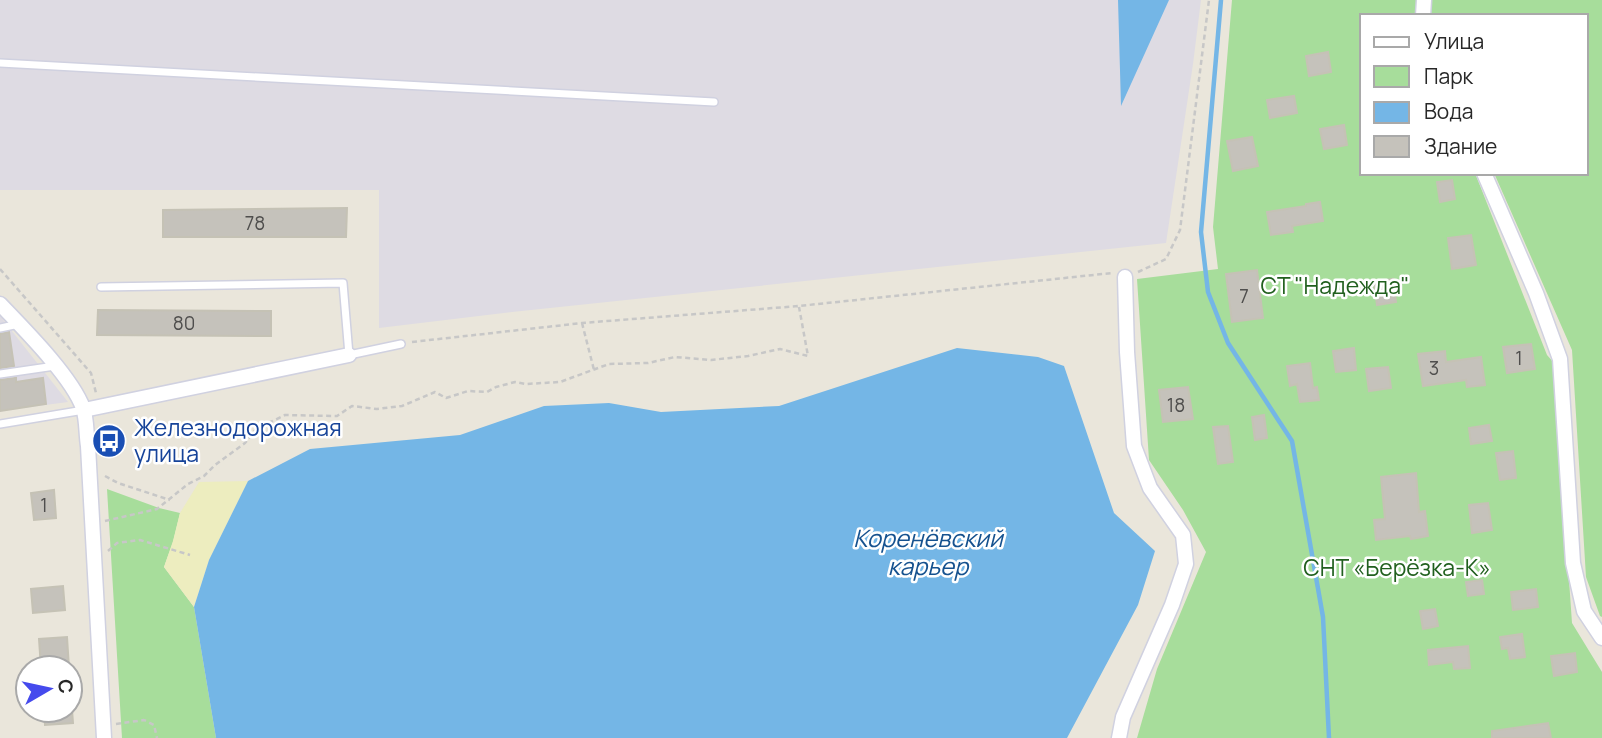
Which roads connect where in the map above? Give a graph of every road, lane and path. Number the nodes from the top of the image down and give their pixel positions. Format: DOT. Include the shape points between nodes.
graph roads {
  1 [pos="1209,0"];
  2 [pos="0,63"];
  3 [pos="714,102"];
  4 [pos="1486,175"];
  5 [pos="0,269"];
  6 [pos="1125,277"];
  7 [pos="101,287"];
  8 [pos="0,304"];
  9 [pos="799,306"];
  10 [pos="582,323"];
  11 [pos="19,324"];
  12 [pos="0,328"];
  13 [pos="401,344"];
  14 [pos="349,355"];
  15 [pos="55,366"];
  16 [pos="594,370"];
  17 [pos="0,374"];
  18 [pos="100,406"];
  19 [pos="84,410"];
  20 [pos="0,424"];
  21 [pos="99,473"];
  22 [pos="170,500"];
  23 [pos="102,522"];
  24 [pos="104,555"];
  25 [pos="190,555"];
  26 [pos="1602,638"];
  27 [pos="113,725"];
  28 [pos="104,738"];
  29 [pos="157,738"];
  30 [pos="1119,738"];
  1 -- 6 [label="path" via="1180,230 1166,259"];
  2 -- 3 [label="lane"];
  4 -- 26 [label="street" via="1560,359 1573,564 1584,611"];
  5 -- 18 [label="path" via="91,373"];
  6 -- 9 [label="path" via="1111,273"];
  6 -- 30 [label="street" via="1133,446 1150,488 1183,534 1186,564 1123,717"];
  7 -- 14 [label="lane" via="343,283"];
  8 -- 11 [label="street"];
  9 -- 10 [label="path"];
  9 -- 16 [label="path" via="808,356 780,349 711,360 675,357 609,364"];
  10 -- 13 [label="path"];
  10 -- 16 [label="path"];
  11 -- 12 [label="lane"];
  11 -- 15 [label="street"];
  13 -- 14 [label="lane"];
  14 -- 18 [label="street"];
  15 -- 17 [label="lane"];
  15 -- 19 [label="street"];
  16 -- 22 [label="path" via="560,382 515,382 446,398 435,391 402,406 352,406 337,416 285,415 256,429 245,443"];
  18 -- 19 [label="street"];
  19 -- 20 [label="lane"];
  19 -- 28 [label="street"];
  21 -- 22 [label="path"];
  22 -- 23 [label="path" via="157,509"];
  24 -- 25 [label="path" via="117,543 140,540"];
  27 -- 29 [label="path" via="144,720 154,725"];
}
